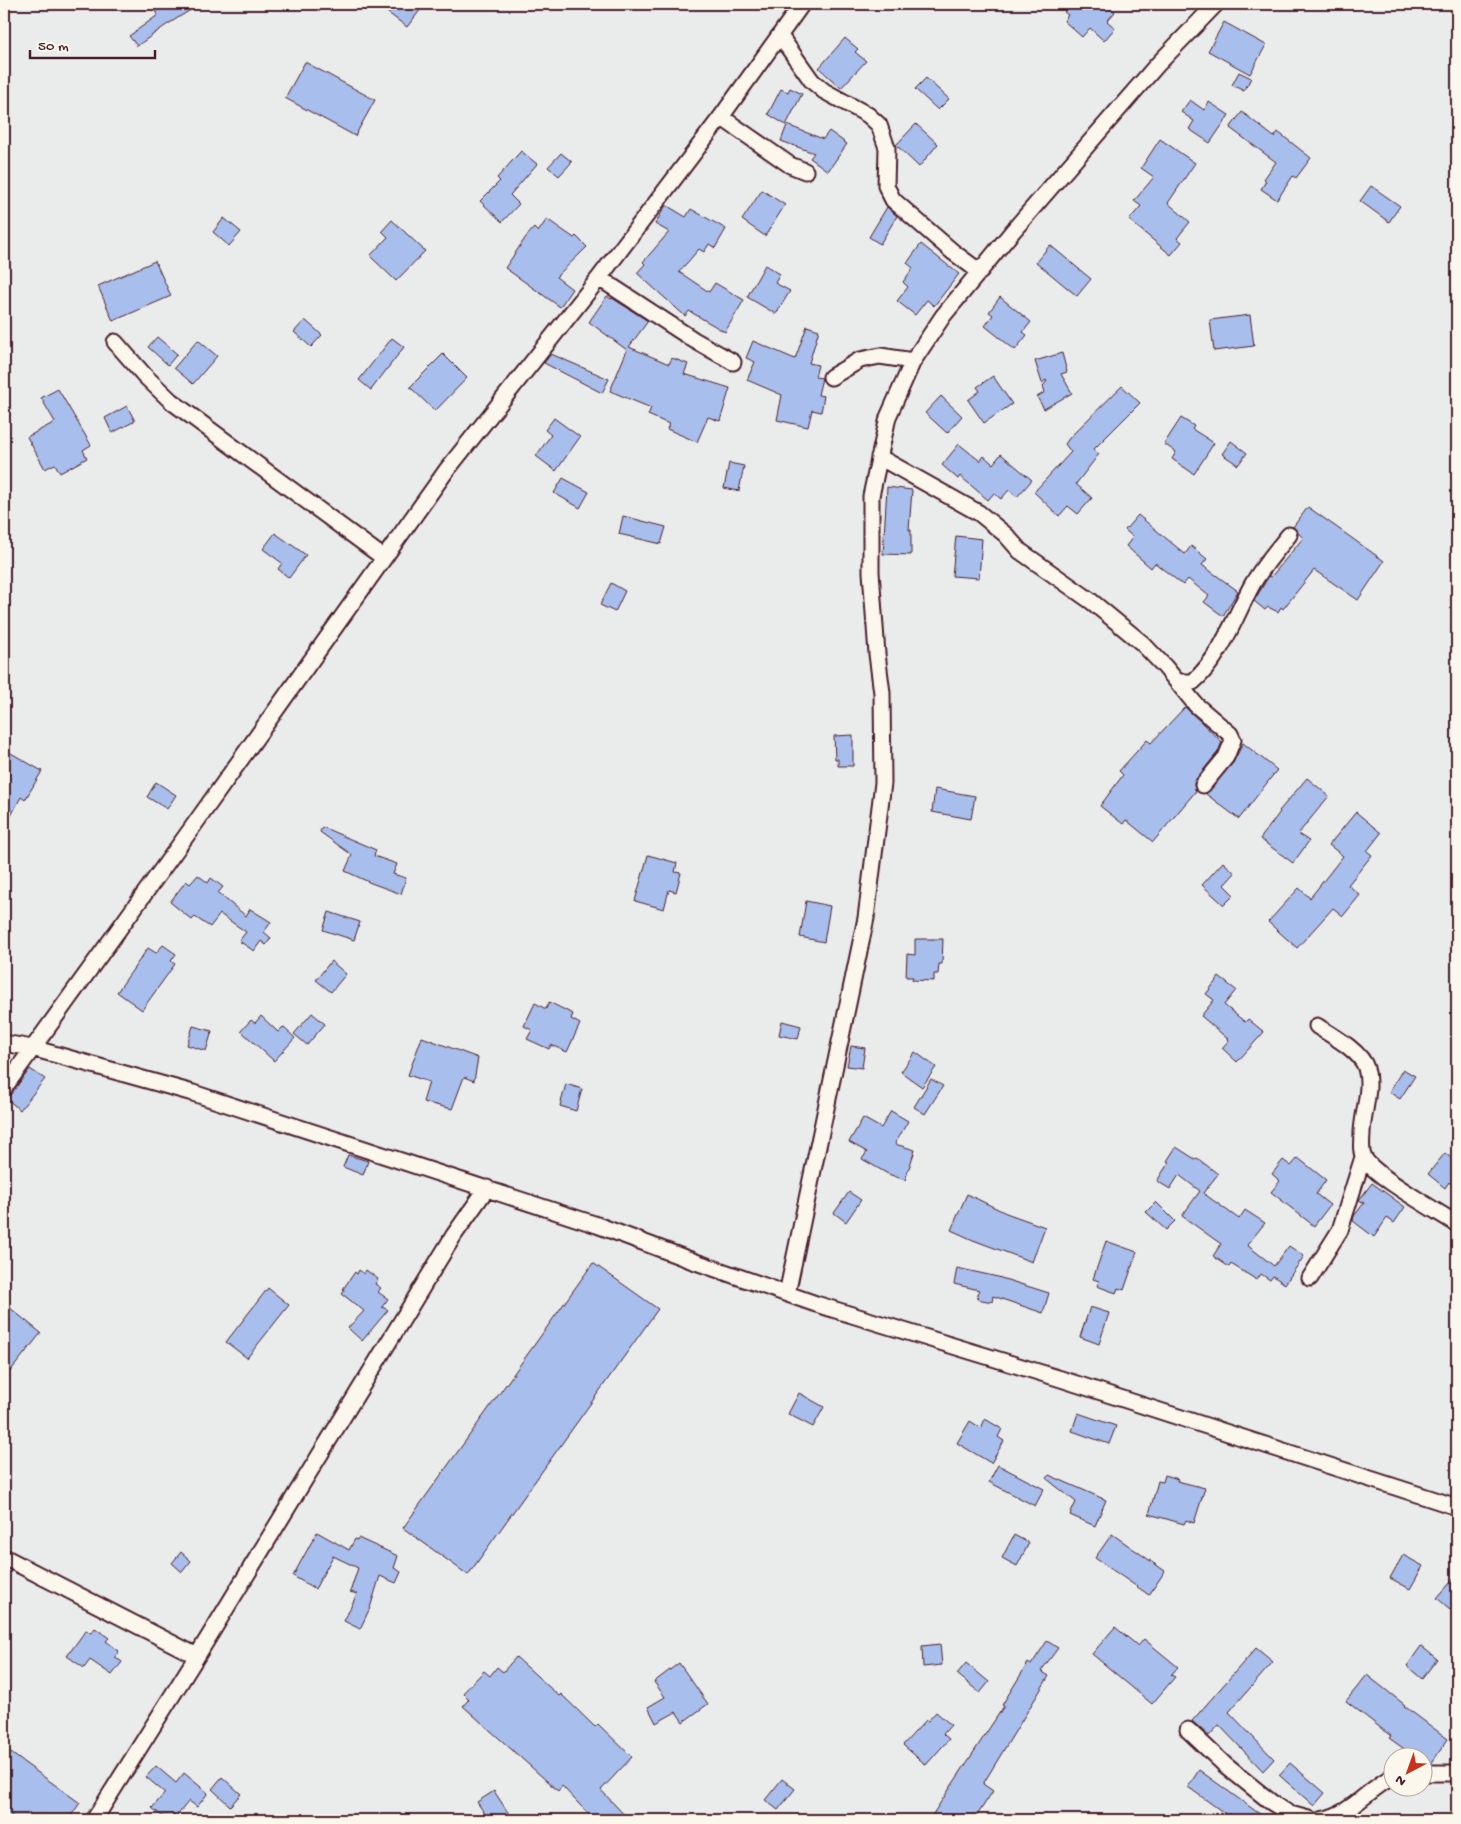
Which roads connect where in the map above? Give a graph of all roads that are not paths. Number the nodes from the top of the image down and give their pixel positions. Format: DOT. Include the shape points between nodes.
graph roads {
  1 [pos="802,4"];
  2 [pos="1216,4"];
  3 [pos="780,36"];
  4 [pos="721,117"];
  5 [pos="805,171"];
  6 [pos="980,272"];
  7 [pos="599,278"];
  8 [pos="115,342"];
  9 [pos="912,361"];
  10 [pos="733,362"];
  11 [pos="831,377"];
  12 [pos="879,458"];
  13 [pos="1289,535"];
  14 [pos="384,558"];
  15 [pos="1177,682"];
  16 [pos="1203,785"];
  17 [pos="1317,1026"];
  18 [pos="4,1043"];
  19 [pos="32,1048"];
  20 [pos="4,1088"];
  21 [pos="1363,1157"];
  22 [pos="488,1188"];
  23 [pos="1457,1224"];
  24 [pos="1310,1278"];
  25 [pos="787,1294"];
  26 [pos="1457,1506"];
  27 [pos="4,1556"];
  28 [pos="197,1656"];
  29 [pos="1188,1730"];
  30 [pos="1434,1773"];
  31 [pos="1457,1773"];
  32 [pos="1384,1781"];
  33 [pos="94,1820"];
  34 [pos="1312,1820"];
  35 [pos="1321,1820"];
  1 -- 3 [label="street"];
  2 -- 6 [label="street" via="1151,72"];
  3 -- 4 [label="street"];
  3 -- 6 [label="street" via="812,81 868,115 878,125 886,148 886,186 893,200"];
  4 -- 5 [label="street" via="790,165"];
  4 -- 7 [label="street"];
  6 -- 9 [label="street" via="943,316"];
  7 -- 10 [label="street"];
  7 -- 14 [label="street" via="446,471"];
  8 -- 14 [label="street" via="171,401"];
  9 -- 11 [label="street" via="880,356 860,360"];
  9 -- 12 [label="street" via="888,417"];
  12 -- 15 [label="street" via="979,513 1020,551 1092,601 1142,643"];
  12 -- 25 [label="street" via="871,496 871,572 882,693 883,783 866,918"];
  13 -- 15 [label="street" via="1253,583 1213,661 1193,682"];
  14 -- 19 [label="street"];
  15 -- 16 [label="street" via="1233,740 1226,757"];
  17 -- 21 [label="street" via="1344,1043 1366,1067 1368,1088 1361,1144"];
  18 -- 19 [label="street"];
  19 -- 20 [label="street"];
  19 -- 22 [label="street" via="193,1093"];
  21 -- 23 [label="street" via="1374,1170"];
  21 -- 24 [label="street" via="1340,1230"];
  22 -- 25 [label="street"];
  22 -- 28 [label="street" via="454,1235"];
  25 -- 26 [label="street"];
  27 -- 28 [label="street"];
  28 -- 33 [label="street"];
  29 -- 34 [label="street" via="1225,1766 1271,1802 1290,1814"];
  30 -- 31 [label="street"];
  32 -- 35 [label="street" via="1336,1817"];
}
